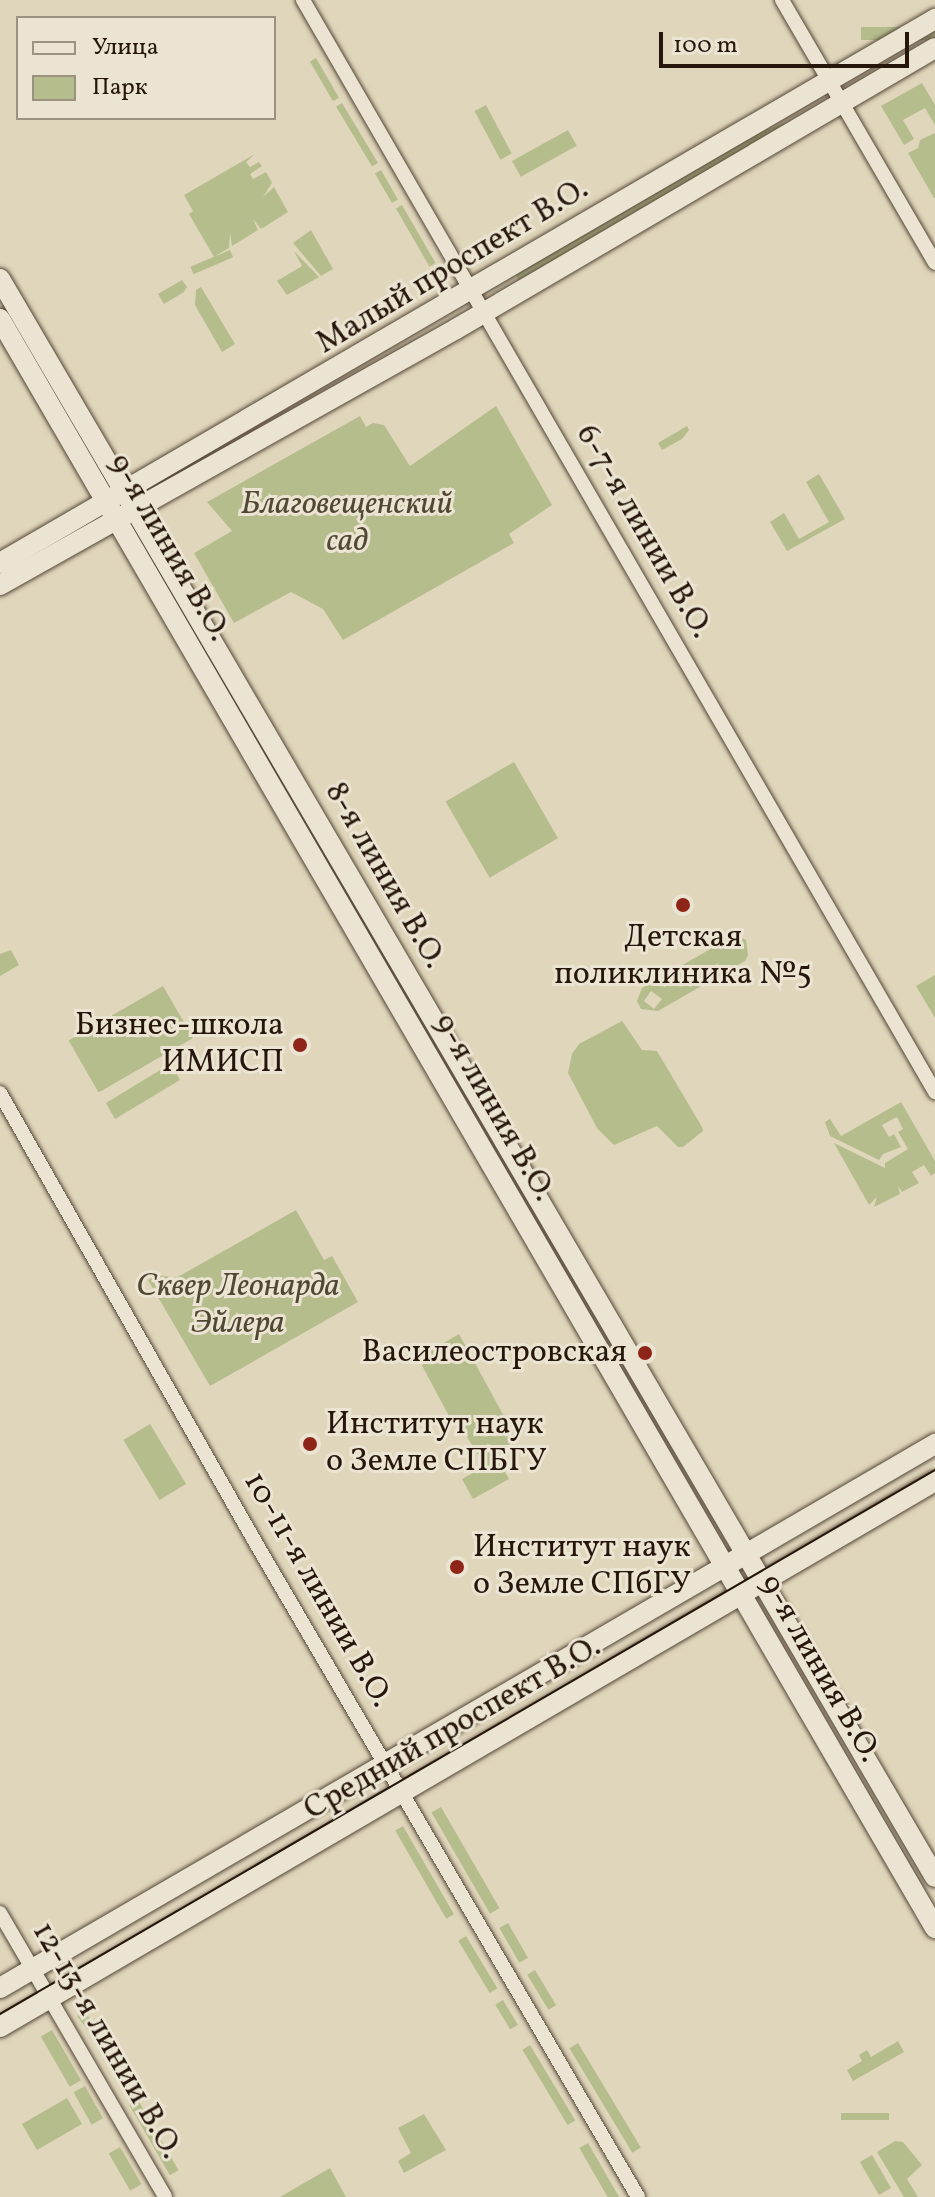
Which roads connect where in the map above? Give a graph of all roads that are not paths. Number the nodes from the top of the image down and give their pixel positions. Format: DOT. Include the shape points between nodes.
graph roads {
  1 [pos="303,0"];
  2 [pos="782,0"];
  3 [pos="935,19"];
  4 [pos="935,48"];
  5 [pos="828,80"];
  6 [pos="841,101"];
  7 [pos="935,263"];
  8 [pos="0,279"];
  9 [pos="472,290"];
  10 [pos="486,312"];
  11 [pos="0,319"];
  12 [pos="121,507"];
  13 [pos="0,563"];
  14 [pos="0,585"];
  15 [pos="935,1092"];
  16 [pos="0,1093"];
  17 [pos="935,1444"];
  18 [pos="935,1481"];
  19 [pos="747,1555"];
  20 [pos="725,1567"];
  21 [pos="763,1583"];
  22 [pos="742,1596"];
  23 [pos="387,1765"];
  24 [pos="403,1792"];
  25 [pos="935,1877"];
  26 [pos="0,1913"];
  27 [pos="935,1928"];
  28 [pos="32,1969"];
  29 [pos="0,1988"];
  30 [pos="49,1999"];
  31 [pos="0,2027"];
  32 [pos="165,2197"];
  33 [pos="638,2197"];
  1 -- 9 [label="street, 6-7-я линии В.О."];
  2 -- 5 [label="street"];
  3 -- 5 [label="main road, Малый проспект В.О."];
  4 -- 6 [label="main road, Малый проспект В.О."];
  5 -- 6 [label="street"];
  5 -- 9 [label="main road, Малый проспект В.О."];
  6 -- 7 [label="street"];
  6 -- 10 [label="main road, Малый проспект В.О."];
  8 -- 12 [label="main road, 8-я линия В.О."];
  9 -- 10 [label="street, 6-7-я линии В.О."];
  9 -- 12 [label="main road, Малый проспект В.О."];
  10 -- 12 [label="main road, Малый проспект В.О."];
  10 -- 15 [label="street, 6-7-я линии В.О."];
  11 -- 12 [label="main road, 9-я линия В.О."];
  12 -- 13 [label="main road, Малый проспект В.О."];
  12 -- 14 [label="main road, Малый проспект В.О."];
  12 -- 19 [label="main road, 8-я линия В.О."];
  12 -- 20 [label="main road, 9-я линия В.О."];
  16 -- 23 [label="street, 10-11-я линии В.О."];
  17 -- 19 [label="main road, Средний проспект В.О."];
  18 -- 21 [label="main road, Средний проспект В.О."];
  19 -- 20 [label="main road, Средний проспект В.О."];
  19 -- 21 [label="main road, 8-я линия В.О."];
  20 -- 22 [label="main road, 9-я линия В.О."];
  20 -- 23 [label="main road, Средний проспект В.О."];
  21 -- 22 [label="main road, Средний проспект В.О."];
  21 -- 25 [label="main road, 8-я линия В.О."];
  22 -- 24 [label="main road, Средний проспект В.О."];
  22 -- 27 [label="main road, 9-я линия В.О."];
  23 -- 24 [label="street, 10-11-я линии В.О."];
  23 -- 28 [label="main road, Средний проспект В.О."];
  24 -- 30 [label="main road, Средний проспект В.О."];
  24 -- 33 [label="street, 10-11-я линии В.О."];
  26 -- 28 [label="street, 12-13-я линии В.О."];
  28 -- 29 [label="main road, Средний проспект В.О."];
  28 -- 30 [label="street, 12-13-я линии В.О."];
  30 -- 31 [label="main road, Средний проспект В.О."];
  30 -- 32 [label="street, 12-13-я линии В.О."];
}
